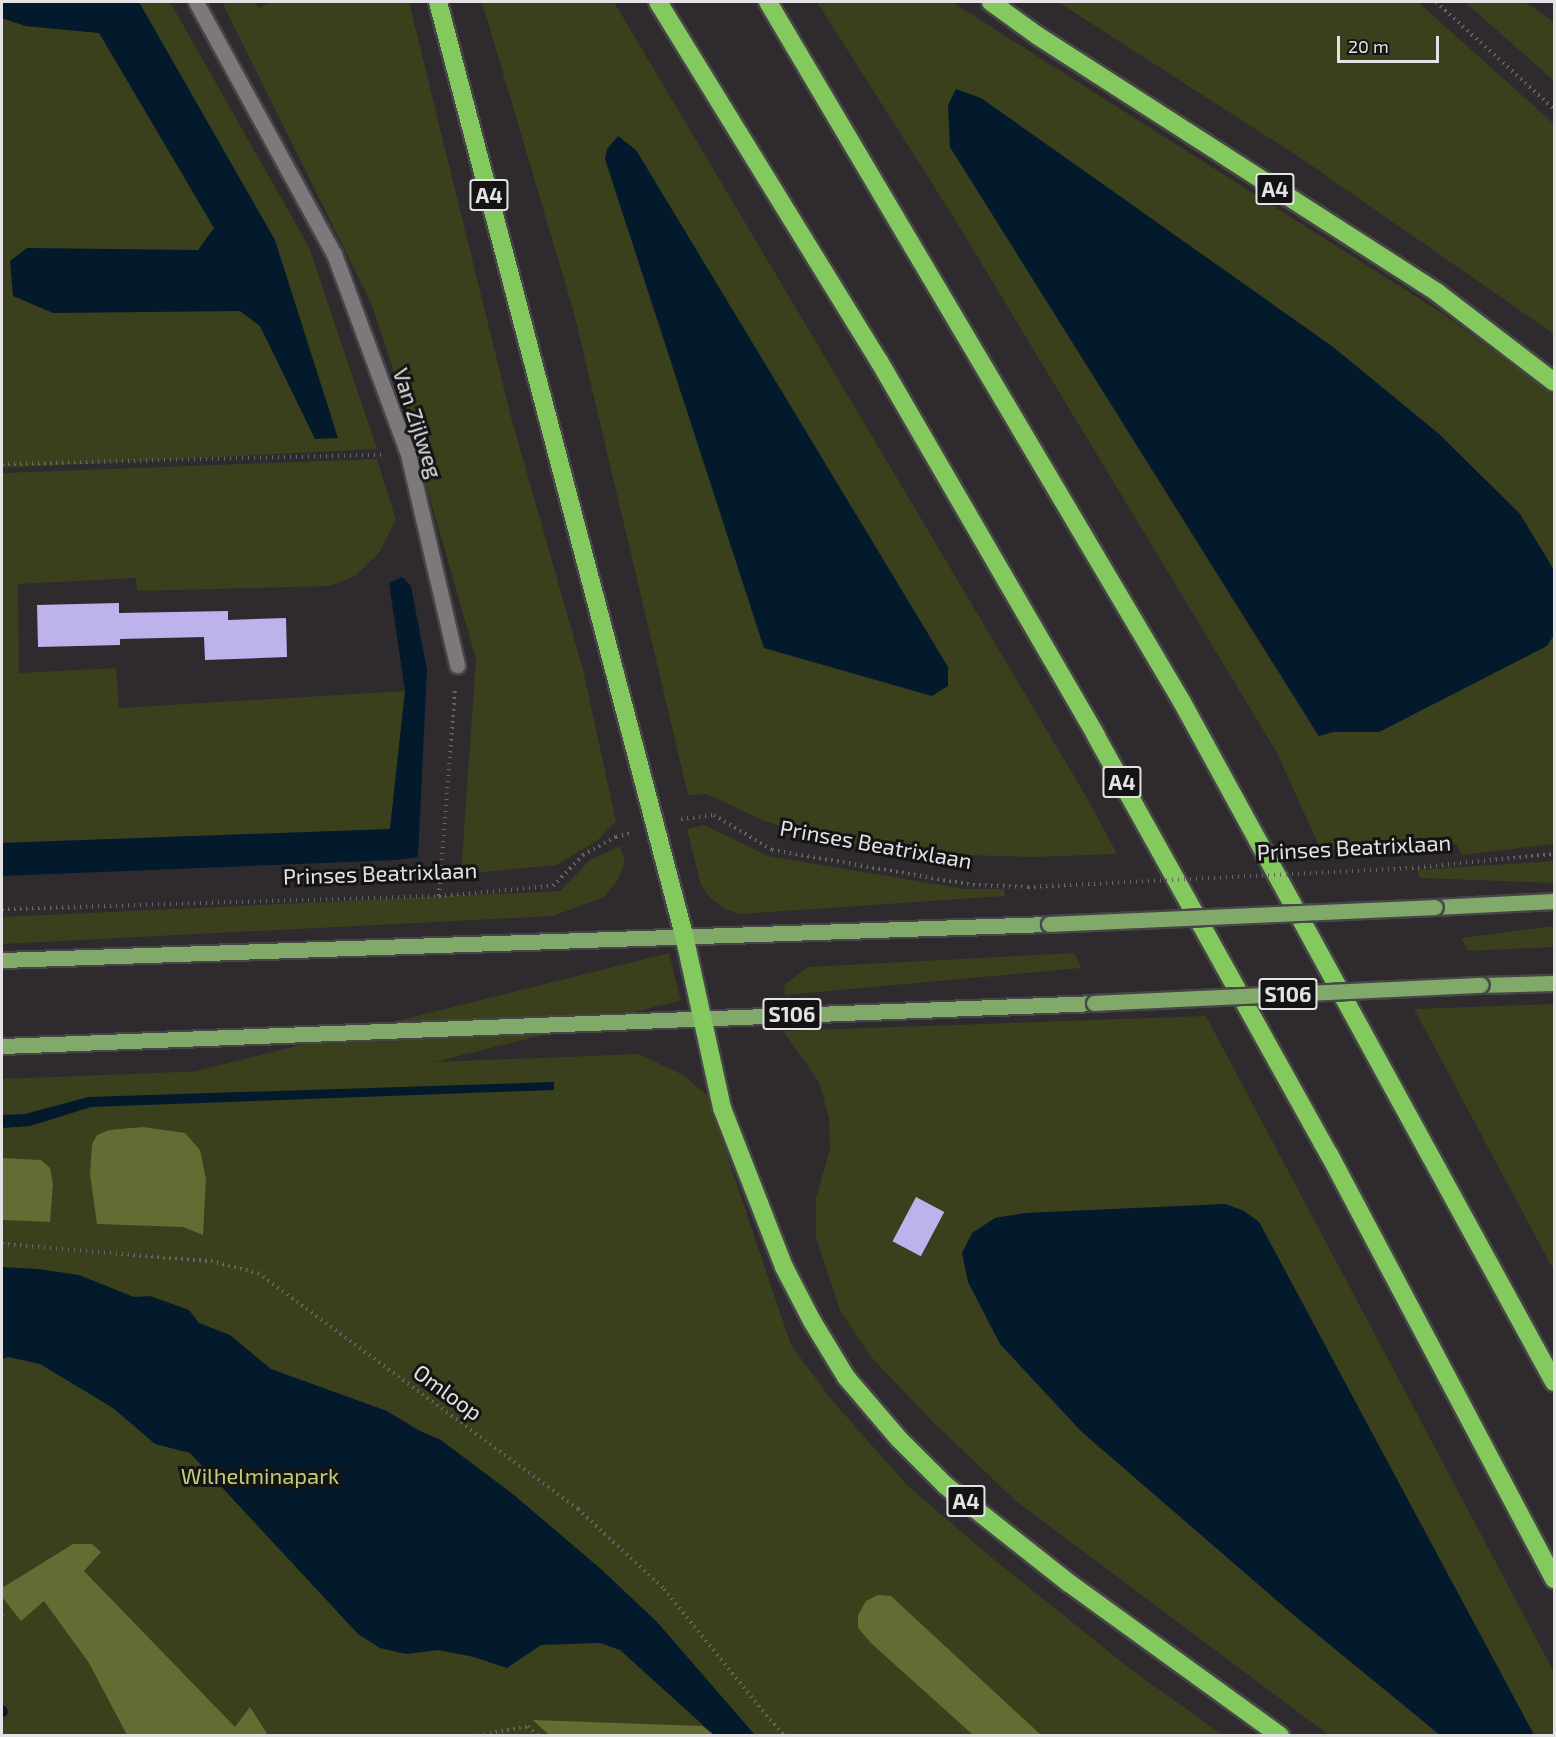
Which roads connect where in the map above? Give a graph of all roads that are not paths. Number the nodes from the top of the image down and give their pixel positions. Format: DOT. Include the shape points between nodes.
graph roads {
  1 [pos="196,2"];
  2 [pos="438,2"];
  3 [pos="658,2"];
  4 [pos="768,2"];
  5 [pos="991,2"];
  6 [pos="1554,382"];
  7 [pos="457,665"];
  8 [pos="1554,901"];
  9 [pos="684,934"];
  10 [pos="2,960"];
  11 [pos="1554,983"];
  12 [pos="703,1019"];
  13 [pos="2,1046"];
  14 [pos="1554,1382"];
  15 [pos="1554,1579"];
  16 [pos="1280,1736"];
  1 -- 7 [label="street, Van Zijlweg" via="334,254 408,454"];
  2 -- 9 [label="highway, A4"];
  3 -- 15 [label="highway, A4" via="879,361 1096,736 1329,1154"];
  4 -- 14 [label="highway" via="1182,702"];
  5 -- 6 [label="highway, A4" via="1437,292"];
  8 -- 9 [label="main road, bridge" via="1049,924"];
  9 -- 10 [label="main road"];
  9 -- 12 [label="highway, A4"];
  11 -- 12 [label="main road, S106, bridge"];
  12 -- 13 [label="main road"];
  12 -- 16 [label="highway, A4" via="722,1108 761,1213 784,1267 846,1377 898,1439 946,1486 1070,1583"];
}
